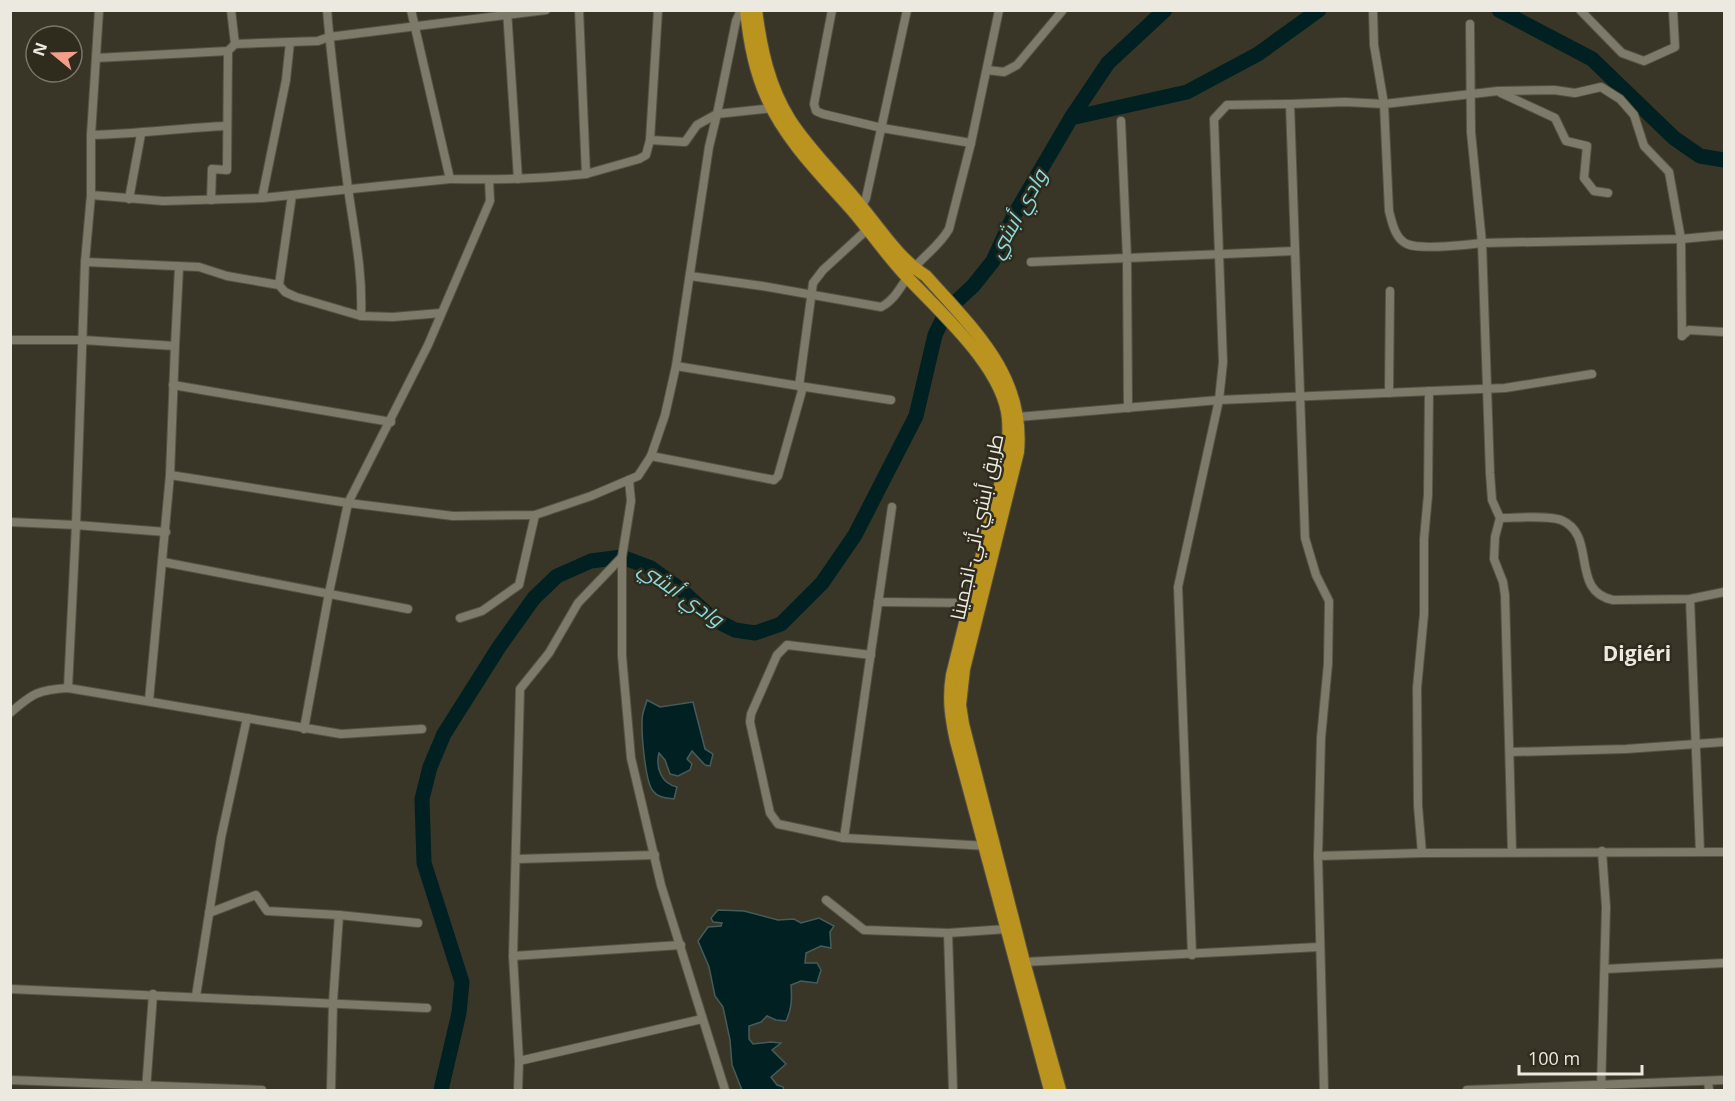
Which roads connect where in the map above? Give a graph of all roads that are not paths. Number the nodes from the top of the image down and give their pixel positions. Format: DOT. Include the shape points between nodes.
graph roads {
  1 [pos="99,10"];
  2 [pos="231,10"];
  3 [pos="327,10"];
  4 [pos="411,10"];
  5 [pos="546,10"];
  6 [pos="579,10"];
  7 [pos="658,10"];
  8 [pos="741,10"];
  9 [pos="746,10"];
  10 [pos="756,10"];
  11 [pos="832,10"];
  12 [pos="907,10"];
  13 [pos="999,10"];
  14 [pos="1063,10"];
  15 [pos="1373,10"];
  16 [pos="1580,10"];
  17 [pos="1673,10"];
  18 [pos="507,13"];
  19 [pos="1470,24"];
  20 [pos="413,27"];
  21 [pos="329,38"];
  22 [pos="290,42"];
  23 [pos="235,44"];
  24 [pos="228,51"];
  25 [pos="96,58"];
  26 [pos="987,70"];
  27 [pos="1498,91"];
  28 [pos="1470,95"];
  29 [pos="1290,104"];
  30 [pos="1384,104"];
  31 [pos="777,107"];
  32 [pos="717,114"];
  33 [pos="1121,121"];
  34 [pos="226,126"];
  35 [pos="882,128"];
  36 [pos="141,134"];
  37 [pos="91,135"];
  38 [pos="650,140"];
  39 [pos="971,143"];
  40 [pos="586,174"];
  41 [pos="450,179"];
  42 [pos="518,179"];
  43 [pos="489,180"];
  44 [pos="348,189"];
  45 [pos="1608,194"];
  46 [pos="91,195"];
  47 [pos="292,195"];
  48 [pos="262,198"];
  49 [pos="129,199"];
  50 [pos="211,200"];
  51 [pos="859,211"];
  52 [pos="870,227"];
  53 [pos="1725,235"];
  54 [pos="1681,239"];
  55 [pos="1482,243"];
  56 [pos="1295,251"];
  57 [pos="1218,254"];
  58 [pos="1127,258"];
  59 [pos="1031,261"];
  60 [pos="85,262"];
  61 [pos="179,268"];
  62 [pos="690,276"];
  63 [pos="913,277"];
  64 [pos="279,285"];
  65 [pos="1390,291"];
  66 [pos="812,295"];
  67 [pos="441,313"];
  68 [pos="361,316"];
  69 [pos="1725,332"];
  70 [pos="971,336"];
  71 [pos="10,340"];
  72 [pos="83,340"];
  73 [pos="174,346"];
  74 [pos="981,349"];
  75 [pos="676,366"];
  76 [pos="1592,375"];
  77 [pos="173,385"];
  78 [pos="801,386"];
  79 [pos="1487,388"];
  80 [pos="1429,391"];
  81 [pos="1389,393"];
  82 [pos="1300,396"];
  83 [pos="891,400"];
  84 [pos="1219,400"];
  85 [pos="1128,408"];
  86 [pos="1018,417"];
  87 [pos="391,422"];
  88 [pos="651,456"];
  89 [pos="170,475"];
  90 [pos="629,480"];
  91 [pos="348,503"];
  92 [pos="892,507"];
  93 [pos="535,515"];
  94 [pos="1500,518"];
  95 [pos="10,522"];
  96 [pos="76,525"];
  97 [pos="166,532"];
  98 [pos="622,556"];
  99 [pos="163,562"];
  100 [pos="1725,592"];
  101 [pos="329,593"];
  102 [pos="1690,599"];
  103 [pos="878,602"];
  104 [pos="975,604"];
  105 [pos="408,609"];
  106 [pos="460,618"];
  107 [pos="870,655"];
  108 [pos="68,688"];
  109 [pos="149,701"];
  110 [pos="10,712"];
  111 [pos="247,718"];
  112 [pos="304,729"];
  113 [pos="422,729"];
  114 [pos="1725,742"];
  115 [pos="1695,745"];
  116 [pos="1510,752"];
  117 [pos="844,838"];
  118 [pos="989,846"];
  119 [pos="1602,851"];
  120 [pos="1512,852"];
  121 [pos="1700,852"];
  122 [pos="1725,852"];
  123 [pos="1422,853"];
  124 [pos="654,855"];
  125 [pos="1317,856"];
  126 [pos="517,859"];
  127 [pos="826,900"];
  128 [pos="209,913"];
  129 [pos="339,915"];
  130 [pos="418,923"];
  131 [pos="1007,929"];
  132 [pos="948,933"];
  133 [pos="681,945"];
  134 [pos="1318,947"];
  135 [pos="1192,955"];
  136 [pos="513,956"];
  137 [pos="1024,962"];
  138 [pos="1725,963"];
  139 [pos="1605,969"];
  140 [pos="10,989"];
  141 [pos="153,994"];
  142 [pos="196,996"];
  143 [pos="333,1002"];
  144 [pos="427,1008"];
  145 [pos="702,1019"];
  146 [pos="1038,1029"];
  147 [pos="519,1061"];
  148 [pos="10,1080"];
  149 [pos="1725,1080"];
  150 [pos="1708,1081"];
  151 [pos="146,1088"];
  152 [pos="1601,1088"];
  153 [pos="262,1090"];
  154 [pos="331,1090"];
  155 [pos="518,1090"];
  156 [pos="724,1090"];
  157 [pos="953,1090"];
  158 [pos="1050,1090"];
  159 [pos="1060,1090"];
  160 [pos="1324,1090"];
  161 [pos="1467,1090"];
  162 [pos="1709,1090"];
  1 -- 25 [label="street"];
  2 -- 23 [label="street"];
  3 -- 21 [label="street"];
  4 -- 20 [label="street"];
  5 -- 18 [label="street"];
  6 -- 40 [label="street"];
  7 -- 38 [label="street"];
  8 -- 32 [label="street"];
  9 -- 31 [label="highway" via="757,73"];
  10 -- 31 [label="highway"];
  11 -- 35 [label="street" via="814,104 816,111"];
  12 -- 35 [label="street"];
  13 -- 26 [label="street"];
  14 -- 26 [label="street" via="1017,65 1004,72"];
  15 -- 30 [label="street" via="1374,45"];
  16 -- 17 [label="street" via="1622,53 1644,61 1674,47"];
  18 -- 20 [label="street"];
  18 -- 42 [label="street"];
  19 -- 28 [label="street"];
  20 -- 21 [label="street"];
  20 -- 41 [label="street"];
  21 -- 22 [label="street"];
  21 -- 44 [label="street"];
  22 -- 23 [label="street"];
  22 -- 48 [label="street"];
  23 -- 24 [label="street"];
  24 -- 25 [label="street"];
  24 -- 34 [label="street"];
  25 -- 37 [label="street"];
  26 -- 39 [label="street"];
  27 -- 28 [label="street"];
  27 -- 45 [label="street" via="1555,118 1566,141 1587,146 1584,178 1594,191"];
  27 -- 54 [label="street" via="1575,93 1601,87 1620,99 1634,115 1644,146 1670,172"];
  28 -- 30 [label="street"];
  28 -- 55 [label="street"];
  29 -- 30 [label="street"];
  29 -- 56 [label="street"];
  29 -- 57 [label="street" via="1227,105 1214,119"];
  30 -- 55 [label="street" via="1389,211 1400,238 1407,244 1423,245"];
  31 -- 32 [label="street"];
  31 -- 51 [label="highway" via="799,148"];
  32 -- 38 [label="street" via="698,125 685,142"];
  32 -- 62 [label="street"];
  33 -- 58 [label="street"];
  34 -- 36 [label="street"];
  34 -- 50 [label="street" via="227,170 212,170"];
  35 -- 39 [label="street"];
  35 -- 51 [label="street" via="866,198"];
  36 -- 37 [label="street"];
  36 -- 49 [label="street"];
  37 -- 46 [label="street"];
  38 -- 40 [label="street" via="646,155 639,159"];
  39 -- 63 [label="street" via="949,229"];
  40 -- 42 [label="street"];
  41 -- 43 [label="street"];
  41 -- 44 [label="street"];
  42 -- 43 [label="street"];
  43 -- 67 [label="street" via="490,201"];
  44 -- 47 [label="street"];
  44 -- 68 [label="street" via="359,255"];
  46 -- 49 [label="street"];
  46 -- 60 [label="street"];
  47 -- 48 [label="street"];
  47 -- 64 [label="street"];
  48 -- 50 [label="street"];
  49 -- 50 [label="street"];
  51 -- 52 [label="highway"];
  52 -- 63 [label="highway"];
  52 -- 66 [label="street" via="817,276"];
  53 -- 54 [label="street"];
  54 -- 55 [label="street"];
  54 -- 69 [label="street" via="1682,336 1689,330"];
  55 -- 79 [label="street"];
  56 -- 57 [label="street"];
  56 -- 82 [label="street"];
  57 -- 58 [label="street"];
  57 -- 84 [label="street" via="1223,362"];
  58 -- 59 [label="street"];
  58 -- 85 [label="street"];
  60 -- 61 [label="street"];
  60 -- 72 [label="street"];
  61 -- 64 [label="street" via="199,267"];
  61 -- 73 [label="street"];
  62 -- 66 [label="street"];
  62 -- 75 [label="street"];
  63 -- 66 [label="street" via="881,307"];
  63 -- 70 [label="highway"];
  63 -- 70 [label="highway" via="926,276"];
  64 -- 68 [label="street" via="296,297"];
  65 -- 81 [label="street"];
  66 -- 78 [label="street"];
  67 -- 68 [label="street"];
  67 -- 87 [label="street"];
  70 -- 74 [label="highway"];
  71 -- 72 [label="street"];
  72 -- 73 [label="street"];
  72 -- 96 [label="street"];
  73 -- 77 [label="street"];
  74 -- 86 [label="highway, طريق أبشي-أتي-انجمينا" via="1007,378"];
  74 -- 104 [label="highway" via="1006,406 1008,441"];
  75 -- 78 [label="street"];
  75 -- 88 [label="street"];
  76 -- 79 [label="street"];
  77 -- 87 [label="street"];
  77 -- 89 [label="street"];
  78 -- 83 [label="street"];
  78 -- 88 [label="street" via="774,480"];
  79 -- 80 [label="street"];
  79 -- 94 [label="street" via="1492,500"];
  80 -- 81 [label="street"];
  80 -- 123 [label="street" via="1424,614 1417,688"];
  81 -- 82 [label="street"];
  82 -- 84 [label="street"];
  82 -- 125 [label="street" via="1305,538 1329,601"];
  84 -- 85 [label="street"];
  84 -- 135 [label="street" via="1179,587"];
  85 -- 86 [label="street"];
  86 -- 104 [label="highway, طريق أبشي-أتي-انجمينا" via="1018,452"];
  87 -- 91 [label="street"];
  88 -- 90 [label="street" via="638,476"];
  89 -- 91 [label="street"];
  89 -- 97 [label="street"];
  90 -- 93 [label="street"];
  90 -- 98 [label="street" via="631,501"];
  91 -- 93 [label="street" via="453,516"];
  91 -- 101 [label="street"];
  92 -- 103 [label="street"];
  93 -- 106 [label="street" via="519,585 482,611"];
  94 -- 102 [label="street" via="1564,521 1580,540 1589,584 1605,598"];
  94 -- 116 [label="street" via="1493,549 1505,595"];
  95 -- 96 [label="street"];
  96 -- 97 [label="street"];
  96 -- 108 [label="street"];
  97 -- 99 [label="street"];
  98 -- 124 [label="street" via="622,656 631,758"];
  98 -- 126 [label="street" via="578,603 549,653 520,689"];
  99 -- 101 [label="street"];
  99 -- 109 [label="street"];
  100 -- 102 [label="street"];
  101 -- 105 [label="street"];
  101 -- 112 [label="street"];
  102 -- 115 [label="street"];
  103 -- 104 [label="street"];
  103 -- 107 [label="street"];
  104 -- 118 [label="highway" via="952,675 949,706"];
  107 -- 117 [label="street"];
  107 -- 117 [label="street" via="787,645 777,655 751,714 773,820 778,825"];
  108 -- 109 [label="street"];
  108 -- 110 [label="street" via="32,694"];
  109 -- 111 [label="street"];
  111 -- 112 [label="street"];
  111 -- 128 [label="street"];
  112 -- 113 [label="street" via="341,734"];
  114 -- 115 [label="street"];
  115 -- 116 [label="street"];
  115 -- 121 [label="street"];
  116 -- 120 [label="street"];
  117 -- 118 [label="street"];
  118 -- 131 [label="highway"];
  118 -- 137 [label="highway"];
  119 -- 120 [label="street"];
  119 -- 121 [label="street"];
  119 -- 139 [label="street"];
  120 -- 123 [label="street"];
  121 -- 122 [label="street"];
  123 -- 125 [label="street"];
  124 -- 126 [label="street"];
  124 -- 133 [label="street"];
  125 -- 134 [label="street"];
  126 -- 136 [label="street"];
  127 -- 132 [label="street" via="864,930"];
  128 -- 129 [label="street" via="256,896 267,910"];
  128 -- 142 [label="street"];
  129 -- 130 [label="street"];
  129 -- 143 [label="street"];
  131 -- 132 [label="street"];
  131 -- 146 [label="highway"];
  132 -- 157 [label="street"];
  133 -- 136 [label="street"];
  133 -- 145 [label="street"];
  134 -- 135 [label="street"];
  134 -- 160 [label="street"];
  135 -- 137 [label="street"];
  136 -- 147 [label="street"];
  137 -- 146 [label="highway"];
  138 -- 139 [label="street"];
  139 -- 152 [label="street"];
  140 -- 141 [label="street"];
  141 -- 142 [label="street"];
  141 -- 151 [label="street"];
  142 -- 143 [label="street"];
  143 -- 144 [label="street"];
  143 -- 154 [label="street"];
  145 -- 147 [label="street"];
  145 -- 156 [label="street"];
  146 -- 158 [label="highway"];
  146 -- 159 [label="highway"];
  147 -- 155 [label="street"];
  148 -- 151 [label="street"];
  149 -- 150 [label="street"];
  150 -- 152 [label="street"];
  150 -- 162 [label="street"];
  151 -- 153 [label="street"];
  152 -- 161 [label="street"];
}
